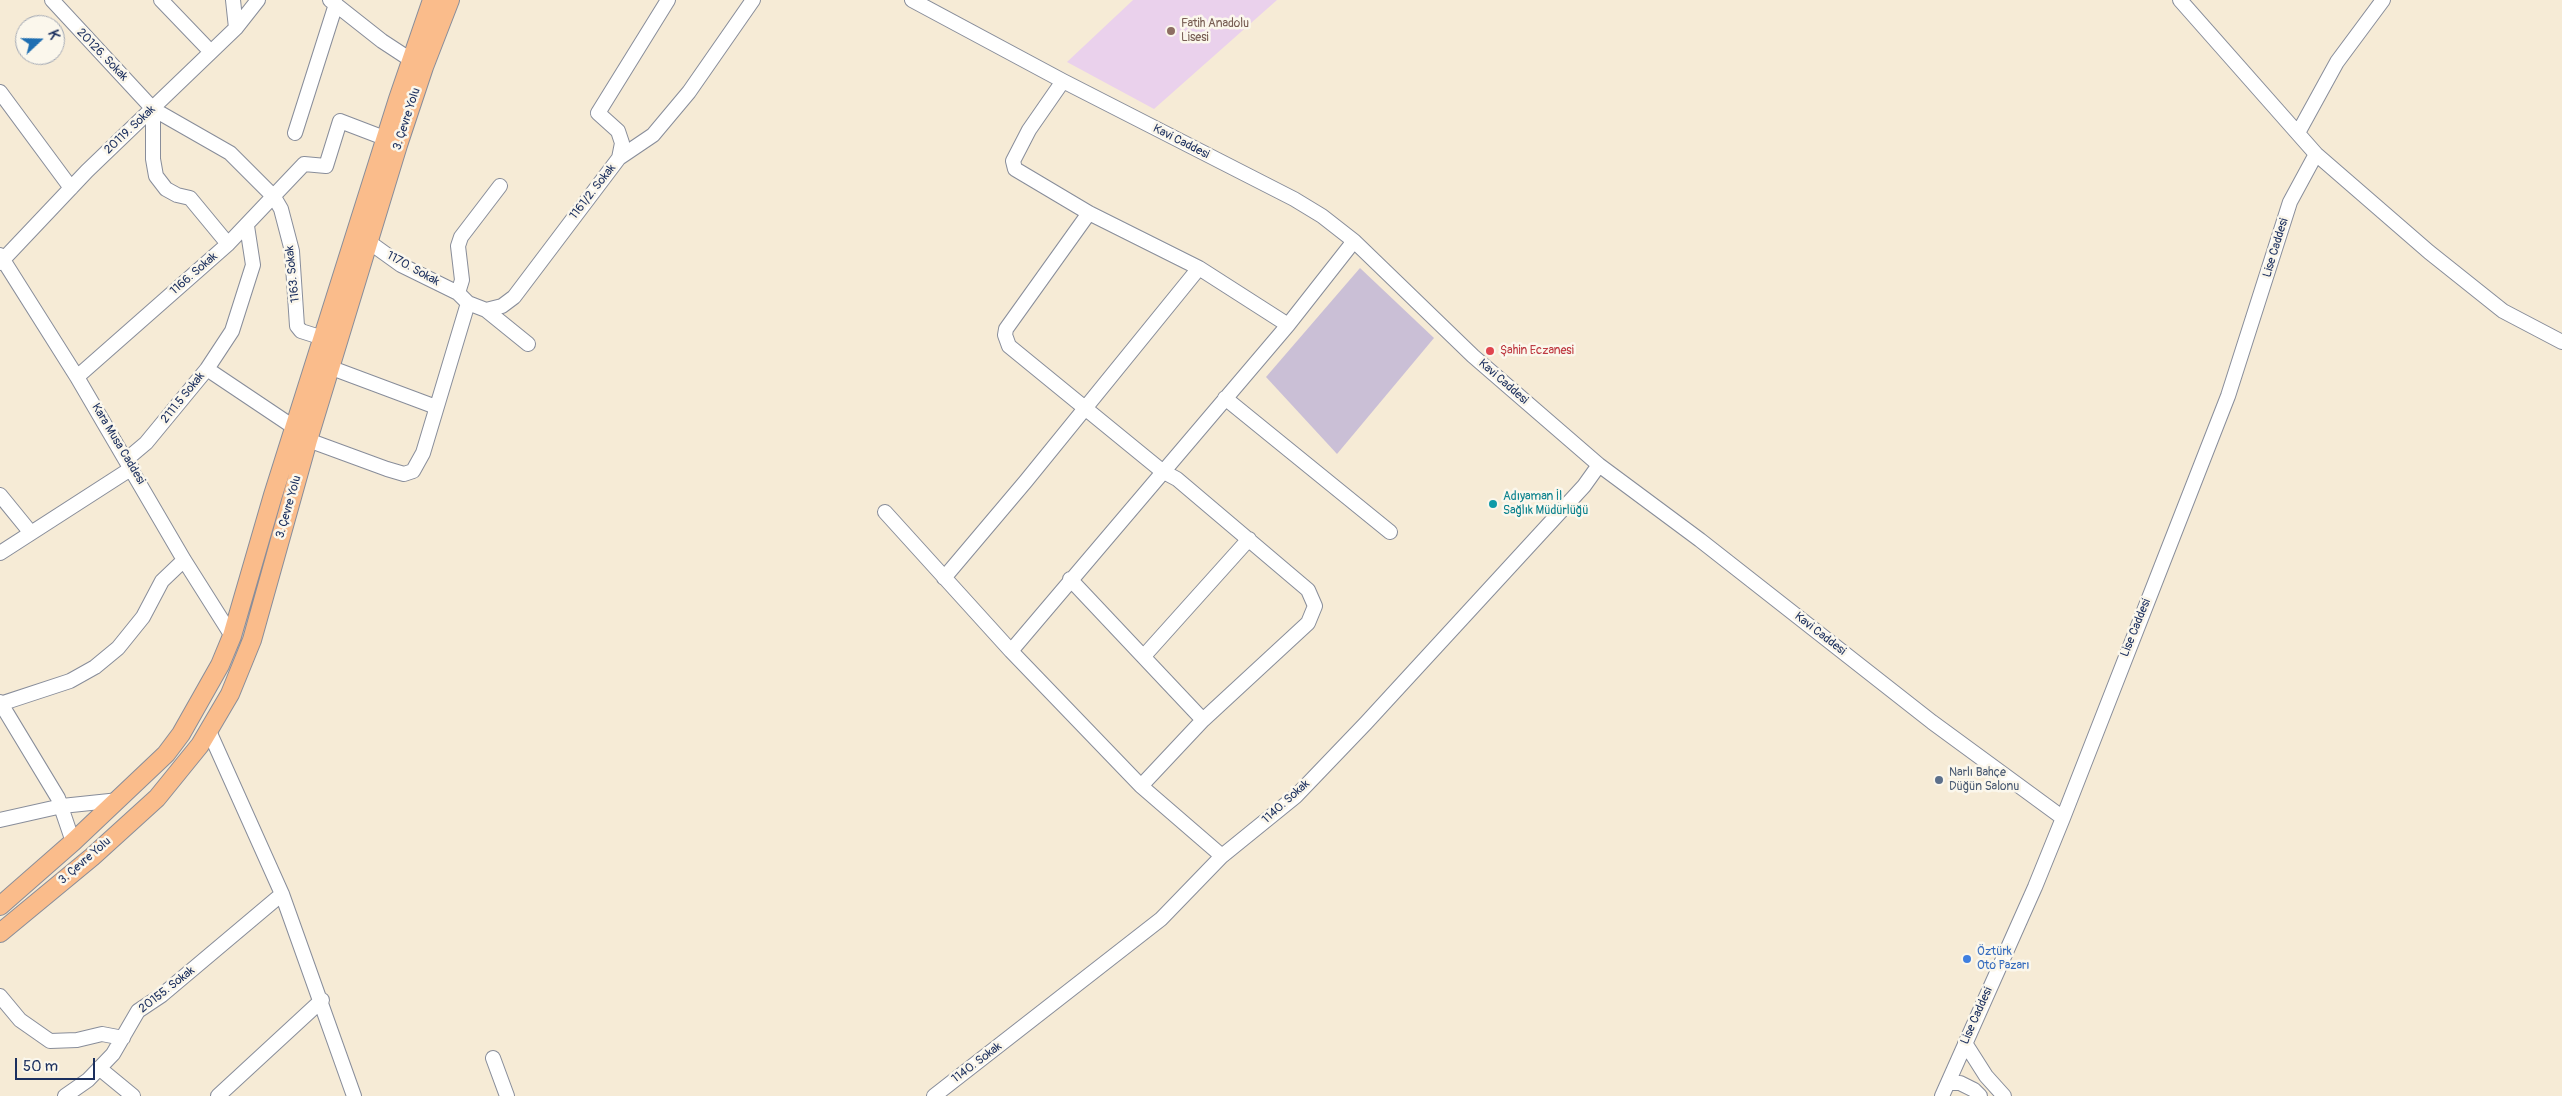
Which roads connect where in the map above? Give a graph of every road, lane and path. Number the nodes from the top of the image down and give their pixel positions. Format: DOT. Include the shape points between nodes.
graph roads {
  1 [pos="52,0"];
  2 [pos="161,0"];
  3 [pos="233,0"];
  4 [pos="258,0"];
  5 [pos="432,0"];
  6 [pos="450,0"];
  7 [pos="668,0"];
  8 [pos="753,0"];
  9 [pos="912,0"];
  10 [pos="2180,0"];
  11 [pos="2383,0"];
  12 [pos="333,2"];
  13 [pos="236,28"];
  14 [pos="210,52"];
  15 [pos="411,60"];
  16 [pos="1062,81"];
  17 [pos="0,92"];
  18 [pos="153,109"];
  19 [pos="295,133"];
  20 [pos="2298,133"];
  21 [pos="386,139"];
  22 [pos="2316,154"];
  23 [pos="619,158"];
  24 [pos="500,186"];
  25 [pos="71,188"];
  26 [pos="274,196"];
  27 [pos="1089,213"];
  28 [pos="247,226"];
  29 [pos="1354,241"];
  30 [pos="369,242"];
  31 [pos="228,244"];
  32 [pos="1,259"];
  33 [pos="1199,268"];
  34 [pos="463,298"];
  35 [pos="486,310"];
  36 [pos="1288,325"];
  37 [pos="323,338"];
  38 [pos="2562,342"];
  39 [pos="528,344"];
  40 [pos="329,367"];
  41 [pos="207,369"];
  42 [pos="77,377"];
  43 [pos="1225,398"];
  44 [pos="436,407"];
  45 [pos="1084,408"];
  46 [pos="301,434"];
  47 [pos="130,463"];
  48 [pos="1599,465"];
  49 [pos="1162,471"];
  50 [pos="0,495"];
  51 [pos="885,512"];
  52 [pos="31,532"];
  53 [pos="1390,532"];
  54 [pos="1249,539"];
  55 [pos="0,553"];
  56 [pos="184,560"];
  57 [pos="944,578"];
  58 [pos="1070,579"];
  59 [pos="232,636"];
  60 [pos="1012,651"];
  61 [pos="1144,656"];
  62 [pos="0,703"];
  63 [pos="1202,720"];
  64 [pos="209,731"];
  65 [pos="1141,786"];
  66 [pos="119,800"];
  67 [pos="62,806"];
  68 [pos="2063,818"];
  69 [pos="0,820"];
  70 [pos="73,842"];
  71 [pos="1222,856"];
  72 [pos="282,894"];
  73 [pos="0,906"];
  74 [pos="0,933"];
  75 [pos="0,996"];
  76 [pos="322,1000"];
  77 [pos="123,1038"];
  78 [pos="1965,1043"];
  79 [pos="492,1058"];
  80 [pos="99,1068"];
  81 [pos="1948,1082"];
  82 [pos="66,1096"];
  83 [pos="133,1096"];
  84 [pos="218,1096"];
  85 [pos="354,1096"];
  86 [pos="508,1096"];
  87 [pos="934,1096"];
  88 [pos="1942,1096"];
  89 [pos="1980,1096"];
  90 [pos="2004,1096"];
  1 -- 18 [label="street, 20126. Sokak"];
  2 -- 14 [label="street"];
  3 -- 13 [label="street"];
  4 -- 13 [label="street, 20119. Sokak"];
  5 -- 15 [label="main road, 3. Çevre Yolu"];
  6 -- 30 [label="main road, 3. Çevre Yolu" via="424,67"];
  7 -- 23 [label="street" via="598,113 618,131 622,144"];
  8 -- 23 [label="street, 1161/2. Sokak" via="689,92 654,135"];
  9 -- 16 [label="street, Kavi Caddesi"];
  10 -- 20 [label="street"];
  11 -- 20 [label="street" via="2337,62"];
  12 -- 15 [label="street" via="382,42"];
  12 -- 19 [label="street"];
  13 -- 14 [label="street, 20119. Sokak"];
  14 -- 18 [label="street, 20119. Sokak"];
  15 -- 21 [label="main road, 3. Çevre Yolu"];
  16 -- 27 [label="street" via="1029,130 1013,161 1015,169"];
  16 -- 29 [label="street, Kavi Caddesi" via="1301,203"];
  17 -- 25 [label="street"];
  18 -- 25 [label="street, 20119. Sokak"];
  18 -- 26 [label="street, 20126. Sokak" via="230,153"];
  18 -- 31 [label="street" via="156,176 166,189 190,198"];
  20 -- 22 [label="street"];
  21 -- 26 [label="street, 1166. Sokak" via="340,121 326,166 304,164"];
  21 -- 37 [label="main road, 3. Çevre Yolu"];
  22 -- 38 [label="street" via="2502,311"];
  22 -- 68 [label="street, Lise Caddesi" via="2292,196 2228,396"];
  23 -- 35 [label="street, 1161/2. Sokak" via="514,297 502,306"];
  24 -- 34 [label="street, 2111.5 Sokak" via="461,237 458,246"];
  25 -- 32 [label="street, 20119. Sokak"];
  26 -- 28 [label="street, 1166. Sokak"];
  26 -- 37 [label="street, 1163. Sokak" via="281,209 292,251 297,326 301,331"];
  27 -- 33 [label="street"];
  27 -- 45 [label="street" via="1006,328 1005,334 1013,350"];
  28 -- 31 [label="street, 1166. Sokak"];
  28 -- 41 [label="street" via="253,265 232,331"];
  29 -- 36 [label="street"];
  29 -- 48 [label="street, Kavi Caddesi" via="1473,356"];
  30 -- 34 [label="street, 1170. Sokak" via="401,265"];
  30 -- 40 [label="main road, 3. Çevre Yolu"];
  31 -- 42 [label="street, 1166. Sokak"];
  32 -- 42 [label="street, Kara Musa Caddesi"];
  33 -- 36 [label="street"];
  33 -- 45 [label="street"];
  34 -- 35 [label="street, 1170. Sokak"];
  34 -- 44 [label="street, 2111.5 Sokak"];
  35 -- 39 [label="street, 1170. Sokak"];
  36 -- 43 [label="street"];
  37 -- 46 [label="main road, 3. Çevre Yolu"];
  40 -- 44 [label="street"];
  40 -- 46 [label="main road, 3. Çevre Yolu"];
  41 -- 46 [label="street, 2111.5 Sokak"];
  41 -- 47 [label="street, 2111.5 Sokak"];
  42 -- 47 [label="street, Kara Musa Caddesi"];
  43 -- 49 [label="street"];
  43 -- 53 [label="street"];
  44 -- 46 [label="street, 2111.5 Sokak" via="423,453 413,471 404,474"];
  45 -- 49 [label="street"];
  45 -- 57 [label="street"];
  46 -- 59 [label="main road, 3. Çevre Yolu"];
  46 -- 64 [label="main road, 3. Çevre Yolu" via="252,640 230,694"];
  47 -- 52 [label="street, 2111.5 Sokak"];
  47 -- 56 [label="street, Kara Musa Caddesi"];
  48 -- 68 [label="street, Kavi Caddesi" via="1932,722"];
  48 -- 71 [label="street, 1140. Sokak" via="1584,486 1360,730 1296,796"];
  49 -- 54 [label="street"];
  49 -- 58 [label="street"];
  50 -- 52 [label="street"];
  51 -- 57 [label="street"];
  52 -- 55 [label="street, 2111.5 Sokak"];
  54 -- 61 [label="street"];
  54 -- 63 [label="street" via="1308,590 1313,597 1314,611 1308,623 1287,645"];
  56 -- 59 [label="street, Kara Musa Caddesi"];
  56 -- 62 [label="street" via="162,581 143,617 118,648 95,667 70,681"];
  57 -- 60 [label="street"];
  58 -- 60 [label="street"];
  58 -- 61 [label="street"];
  59 -- 66 [label="main road, 3. Çevre Yolu" via="220,666 181,734 153,768"];
  60 -- 65 [label="street"];
  61 -- 63 [label="street"];
  62 -- 67 [label="street"];
  63 -- 65 [label="street"];
  64 -- 72 [label="street"];
  64 -- 74 [label="main road, 3. Çevre Yolu" via="157,798"];
  65 -- 71 [label="street"];
  66 -- 67 [label="street"];
  66 -- 70 [label="main road, 3. Çevre Yolu"];
  67 -- 69 [label="street"];
  67 -- 70 [label="street"];
  68 -- 78 [label="street, Lise Caddesi"];
  70 -- 73 [label="main road, 3. Çevre Yolu"];
  71 -- 87 [label="street, 1140. Sokak" via="1161,919"];
  72 -- 76 [label="street"];
  72 -- 77 [label="street, 20155. Sokak" via="138,1011"];
  75 -- 77 [label="street" via="20,1020 50,1041 77,1040 102,1034"];
  76 -- 84 [label="street"];
  76 -- 85 [label="street"];
  77 -- 80 [label="street, 20155. Sokak"];
  78 -- 81 [label="street, Lise Caddesi"];
  78 -- 90 [label="street" via="1986,1076"];
  79 -- 86 [label="street"];
  80 -- 82 [label="street, 20155. Sokak"];
  80 -- 83 [label="street"];
  81 -- 88 [label="street, Lise Caddesi"];
  81 -- 89 [label="street" via="1960,1083"];
}
